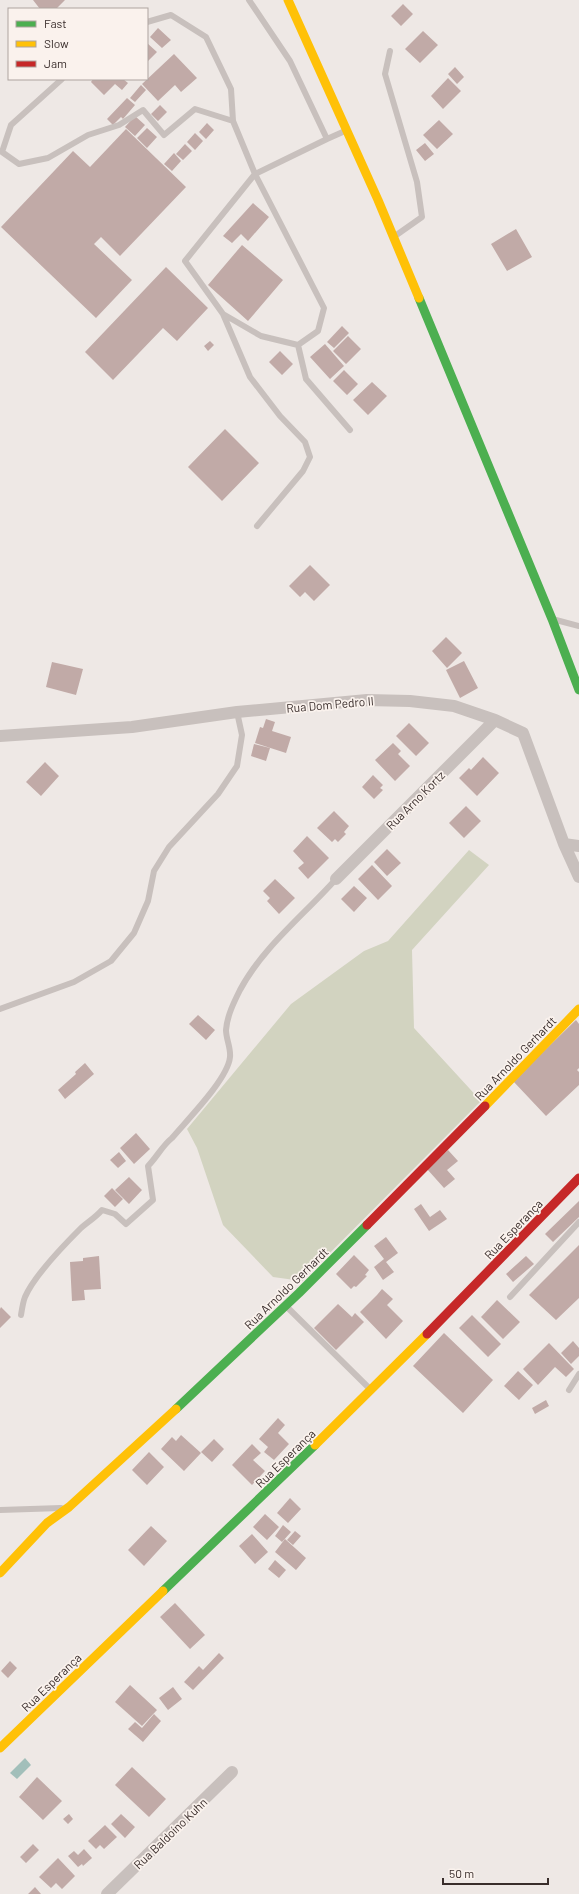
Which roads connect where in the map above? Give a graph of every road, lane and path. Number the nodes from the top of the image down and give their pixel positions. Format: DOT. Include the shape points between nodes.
graph roads {
  1 [pos="249,0"];
  2 [pos="288,0"];
  3 [pos="148,22"];
  4 [pos="390,51"];
  5 [pos="61,80"];
  6 [pos="233,121"];
  7 [pos="347,130"];
  8 [pos="327,139"];
  9 [pos="255,174"];
  10 [pos="394,237"];
  11 [pos="223,314"];
  12 [pos="298,345"];
  13 [pos="350,430"];
  14 [pos="257,526"];
  15 [pos="552,619"];
  16 [pos="579,626"];
  17 [pos="579,690"];
  18 [pos="237,712"];
  19 [pos="495,720"];
  20 [pos="0,736"];
  21 [pos="564,844"];
  22 [pos="579,846"];
  23 [pos="579,878"];
  24 [pos="336,879"];
  25 [pos="579,1008"];
  26 [pos="0,1009"];
  27 [pos="579,1178"];
  28 [pos="579,1222"];
  29 [pos="510,1297"];
  30 [pos="286,1306"];
  31 [pos="21,1315"];
  32 [pos="579,1374"];
  33 [pos="372,1390"];
  34 [pos="569,1390"];
  35 [pos="69,1507"];
  36 [pos="0,1510"];
  37 [pos="0,1573"];
  38 [pos="0,1748"];
  39 [pos="232,1772"];
  40 [pos="107,1894"];
  1 -- 8 [label="lane" via="290,62"];
  2 -- 7 [label="street"];
  3 -- 6 [label="lane" via="171,15 206,37 231,89"];
  4 -- 10 [label="lane" via="385,74 417,182 422,217"];
  5 -- 6 [label="lane" via="11,125 2,152 19,164 48,158 88,135 119,125 143,110 164,135 195,109"];
  6 -- 9 [label="lane"];
  7 -- 8 [label="lane"];
  7 -- 10 [label="street"];
  8 -- 9 [label="lane"];
  9 -- 11 [label="lane" via="185,261"];
  9 -- 12 [label="lane" via="324,308 318,331"];
  10 -- 15 [label="street"];
  11 -- 12 [label="lane" via="261,336"];
  11 -- 14 [label="lane" via="250,377 280,416 305,442 310,457 303,471"];
  12 -- 13 [label="lane" via="306,379"];
  15 -- 16 [label="lane"];
  15 -- 17 [label="street"];
  18 -- 19 [label="street, Rua Dom Pedro II" via="374,700 410,701 454,706"];
  18 -- 20 [label="street, Rua Dom Pedro II" via="132,727"];
  18 -- 26 [label="lane" via="242,735 237,766 218,794 169,847 154,871 148,901 134,933 111,961 80,978"];
  19 -- 21 [label="street, Rua Dom Pedro II" via="523,733"];
  19 -- 24 [label="street, Rua Arno Kortz"];
  21 -- 22 [label="street"];
  21 -- 23 [label="street, Rua Dom Pedro II"];
  24 -- 31 [label="lane" via="283,933 256,965 241,988 230,1012 226,1030 230,1057 220,1080 148,1166 153,1200 126,1224 115,1214 102,1210 54,1256 26,1296"];
  25 -- 30 [label="street, Rua Arnoldo Gerhardt"];
  27 -- 33 [label="street, Rua Esperança"];
  28 -- 29 [label="lane"];
  30 -- 33 [label="lane"];
  30 -- 35 [label="street, Rua Arnoldo Gerhardt"];
  32 -- 34 [label="lane"];
  33 -- 38 [label="street, Rua Esperança"];
  35 -- 36 [label="lane"];
  35 -- 37 [label="street, Rua Arnoldo Gerhardt" via="47,1524"];
  39 -- 40 [label="street, Rua Baldoíno Kuhn"];
}
